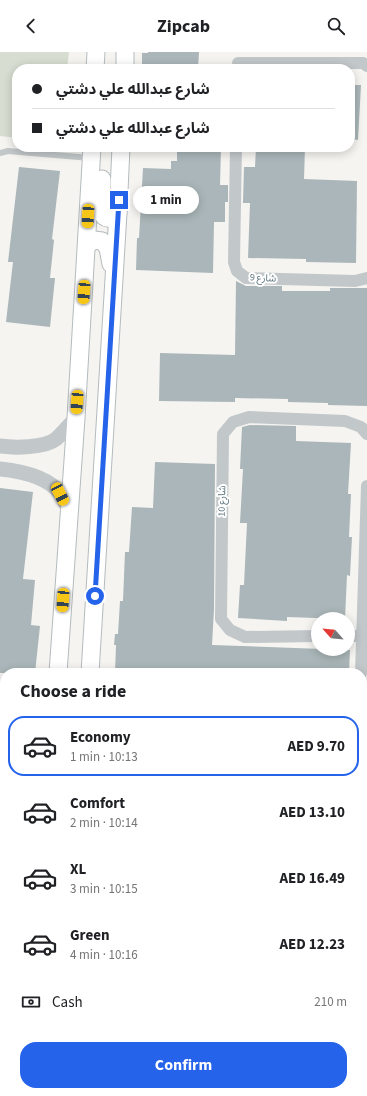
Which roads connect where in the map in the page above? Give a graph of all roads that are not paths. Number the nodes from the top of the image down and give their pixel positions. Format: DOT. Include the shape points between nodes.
graph roads {
  1 [pos="96,52"];
  2 [pos="125,52"];
  3 [pos="238,61"];
  4 [pos="95,64"];
  5 [pos="125,64"];
  6 [pos="367,66"];
  7 [pos="12,151"];
  8 [pos="50,152"];
  9 [pos="121,152"];
  10 [pos="236,152"];
  11 [pos="0,153"];
  12 [pos="92,153"];
  13 [pos="118,213"];
  14 [pos="87,245"];
  15 [pos="367,278"];
  16 [pos="114,288"];
  17 [pos="76,418"];
  18 [pos="367,434"];
  19 [pos="5,447"];
  20 [pos="2,469"];
  21 [pos="367,486"];
  22 [pos="69,512"];
  23 [pos="311,636"];
  24 [pos="355,636"];
  25 [pos="363,636"];
  26 [pos="58,668"];
  27 [pos="90,668"];
  28 [pos="361,668"];
  1 -- 4 [label="main road"];
  2 -- 5 [label="main road"];
  3 -- 6 [label="street" via="363,63"];
  7 -- 11 [label="lane"];
  8 -- 12 [label="lane"];
  9 -- 13 [label="main road"];
  10 -- 15 [label="street, شارع 9" via="234,262 237,271 246,278 355,281"];
  12 -- 13 [label="main road" via="102,176 103,216 111,219"];
  12 -- 14 [label="main road"];
  13 -- 16 [label="main road"];
  14 -- 16 [label="main road" via="94,240 106,244"];
  14 -- 17 [label="main road"];
  16 -- 27 [label="main road"];
  17 -- 19 [label="street" via="55,440 38,446"];
  17 -- 22 [label="main road"];
  18 -- 23 [label="street, شارع 10" via="361,427 345,421 249,417 232,422 223,434 221,619 230,630 245,637"];
  19 -- 20 [label="street" via="15,456 15,461 9,468"];
  20 -- 22 [label="street" via="43,480 60,494"];
  21 -- 25 [label="street"];
  22 -- 26 [label="main road"];
  24 -- 25 [label="street"];
  25 -- 28 [label="street"];
}
